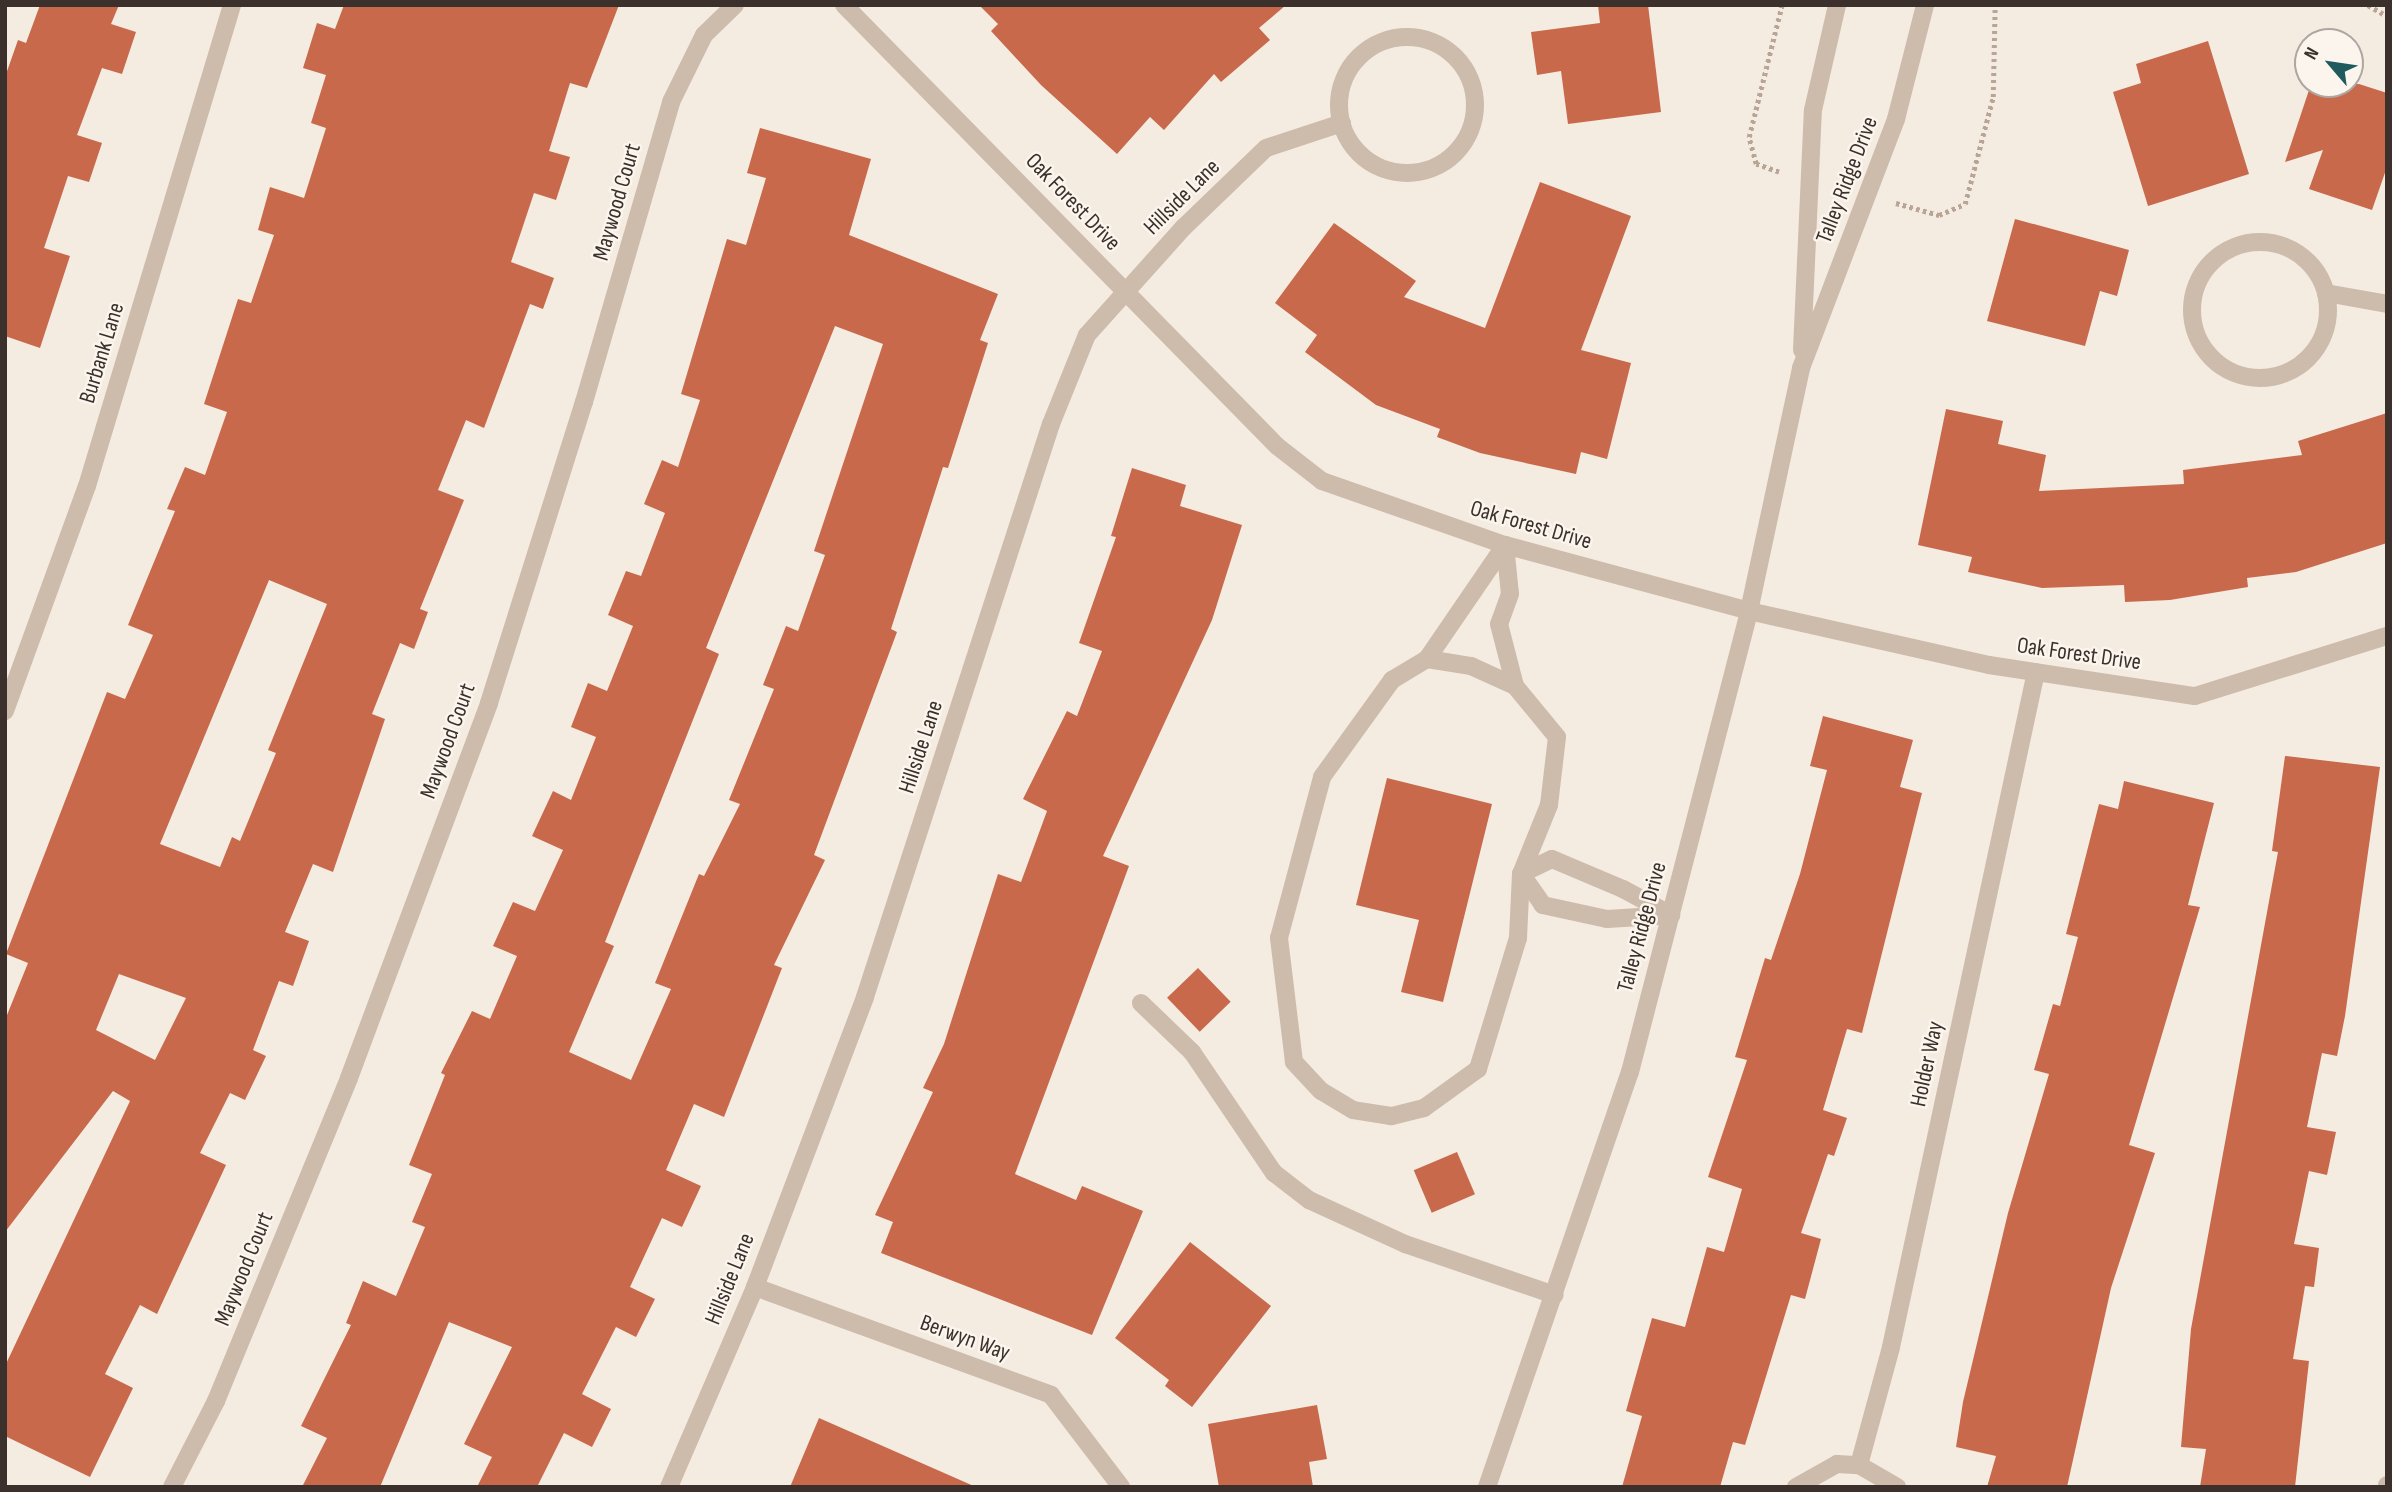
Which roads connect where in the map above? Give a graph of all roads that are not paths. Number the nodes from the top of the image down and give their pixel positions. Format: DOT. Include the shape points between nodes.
graph roads {
  1 [pos="232,5"];
  2 [pos="736,5"];
  3 [pos="844,5"];
  4 [pos="1837,5"];
  5 [pos="1925,5"];
  6 [pos="1342,123"];
  7 [pos="1126,291"];
  8 [pos="2326,293"];
  9 [pos="2387,304"];
  10 [pos="1801,368"];
  11 [pos="1505,545"];
  12 [pos="1749,611"];
  13 [pos="2387,636"];
  14 [pos="1427,659"];
  15 [pos="2036,672"];
  16 [pos="1515,686"];
  17 [pos="5,710"];
  18 [pos="1521,874"];
  19 [pos="1671,915"];
  20 [pos="1141,1003"];
  21 [pos="755,1287"];
  22 [pos="1555,1295"];
  23 [pos="1860,1465"];
  24 [pos="172,1487"];
  25 [pos="669,1487"];
  26 [pos="1121,1487"];
  27 [pos="1487,1487"];
  28 [pos="1796,1487"];
  29 [pos="1897,1487"];
  1 -- 17 [label="street, Burbank Lane" via="88,486"];
  2 -- 24 [label="street, Maywood Court" via="704,35 671,102 584,402 489,703 349,1078 216,1401"];
  3 -- 7 [label="street, Oak Forest Drive"];
  4 -- 10 [label="street, Talley Ridge Drive" via="1813,110"];
  5 -- 10 [label="street, Talley Ridge Drive" via="1896,119"];
  6 -- 6 [label="street" via="1342,92 1354,62 1390,40 1432,41 1465,68 1473,88 1469,135 1435,167 1389,172 1351,145"];
  6 -- 7 [label="street, Hillside Lane" via="1266,148"];
  7 -- 11 [label="street, Oak Forest Drive" via="1277,446 1322,481"];
  7 -- 21 [label="street, Hillside Lane" via="1087,335 1051,424 865,997"];
  8 -- 8 [label="street" via="2328,317 2322,339 2308,359 2289,372 2242,376 2204,350 2194,328 2197,286 2224,253 2243,244 2286,247 2318,273"];
  8 -- 9 [label="street"];
  10 -- 12 [label="street, Talley Ridge Drive"];
  11 -- 12 [label="street, Oak Forest Drive"];
  11 -- 14 [label="street"];
  11 -- 16 [label="street" via="1510,594 1499,624"];
  12 -- 15 [label="street, Oak Forest Drive"];
  12 -- 19 [label="street, Talley Ridge Drive"];
  13 -- 15 [label="street, Oak Forest Drive" via="2194,696"];
  14 -- 16 [label="street" via="1471,666"];
  14 -- 18 [label="street" via="1392,680 1322,777 1279,938 1294,1062 1321,1091 1353,1110 1391,1116 1424,1108 1478,1069 1518,938"];
  15 -- 23 [label="street, Holder Way" via="1891,1347"];
  16 -- 18 [label="street" via="1557,737 1549,805"];
  18 -- 19 [label="street" via="1552,859"];
  18 -- 19 [label="street" via="1543,905 1607,919"];
  19 -- 22 [label="street, Talley Ridge Drive" via="1630,1072"];
  20 -- 22 [label="street" via="1192,1052 1274,1173 1309,1200 1405,1244"];
  21 -- 25 [label="street, Hillside Lane"];
  21 -- 26 [label="street, Berwyn Way" via="1051,1395"];
  22 -- 27 [label="street, Talley Ridge Drive"];
  23 -- 28 [label="street" via="1816,1471"];
  23 -- 29 [label="street"];
}
